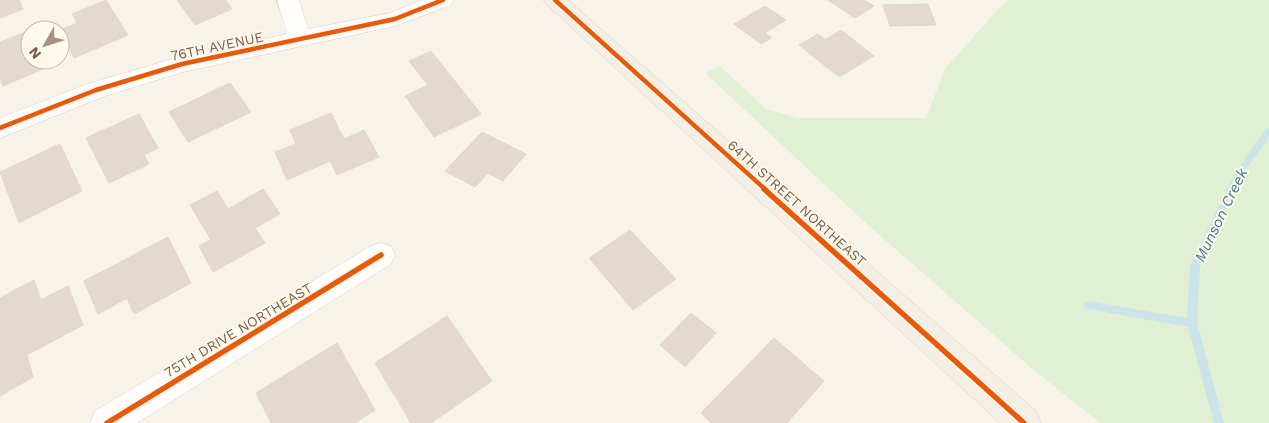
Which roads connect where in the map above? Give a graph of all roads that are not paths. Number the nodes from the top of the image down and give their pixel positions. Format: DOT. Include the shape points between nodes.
graph roads {
  1 [pos="288,0"];
  2 [pos="443,0"];
  3 [pos="555,0"];
  4 [pos="300,39"];
  5 [pos="0,128"];
  6 [pos="381,255"];
  7 [pos="107,423"];
  8 [pos="1024,423"];
  1 -- 4 [label="street"];
  2 -- 4 [label="street, 76TH AVENUE" via="395,19"];
  3 -- 8 [label="main road, 64TH STREET NORTHEAST"];
  4 -- 5 [label="street, 76TH AVENUE" via="182,64 96,90"];
  6 -- 7 [label="street, 75TH DRIVE NORTHEAST"];
}
